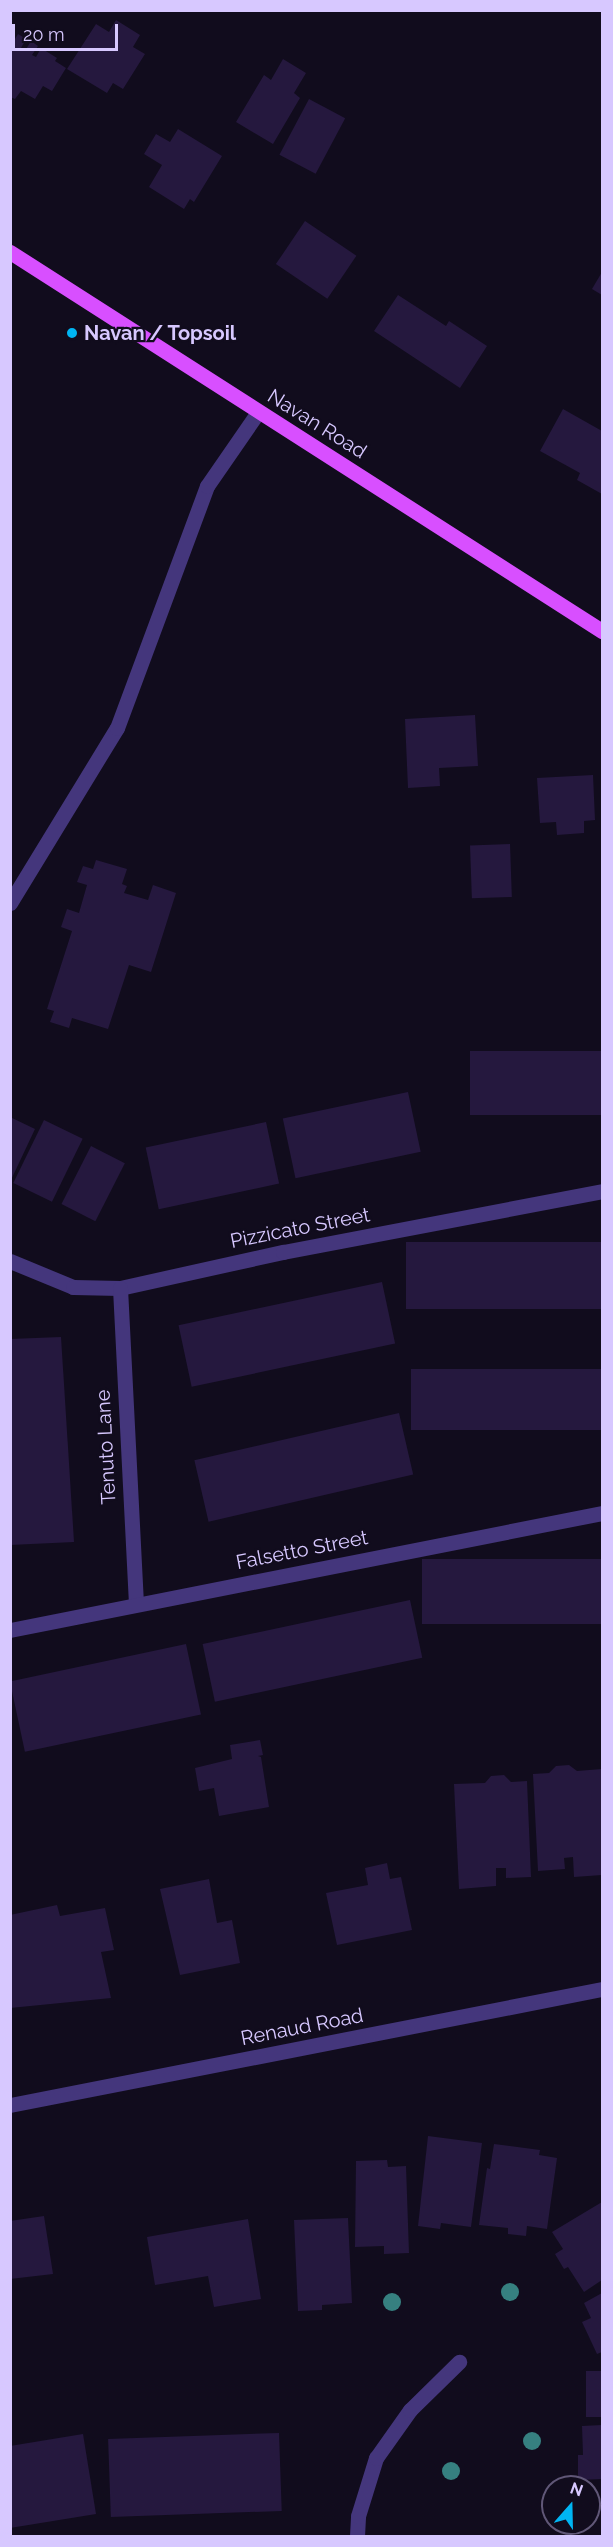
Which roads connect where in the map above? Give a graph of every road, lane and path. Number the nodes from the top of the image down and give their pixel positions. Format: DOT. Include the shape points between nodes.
graph roads {
  1 [pos="10,252"];
  2 [pos="258,412"];
  3 [pos="603,631"];
  4 [pos="10,903"];
  5 [pos="603,1191"];
  6 [pos="10,1261"];
  7 [pos="120,1288"];
  8 [pos="603,1513"];
  9 [pos="136,1604"];
  10 [pos="10,1630"];
  11 [pos="603,1989"];
  12 [pos="10,2105"];
  13 [pos="459,2362"];
  14 [pos="357,2536"];
  1 -- 2 [label="main road, Navan Road"];
  2 -- 3 [label="main road, Navan Road"];
  2 -- 4 [label="street" via="207,486 117,728"];
  5 -- 7 [label="street, Pizzicato Street" via="283,1252"];
  6 -- 7 [label="street, Pizzicato Street" via="73,1287"];
  7 -- 9 [label="street, Tenuto Lane"];
  8 -- 9 [label="street, Falsetto Street"];
  9 -- 10 [label="street, Falsetto Street"];
  11 -- 12 [label="street, Renaud Road"];
  13 -- 14 [label="street" via="410,2410 376,2458 358,2516"];
}
